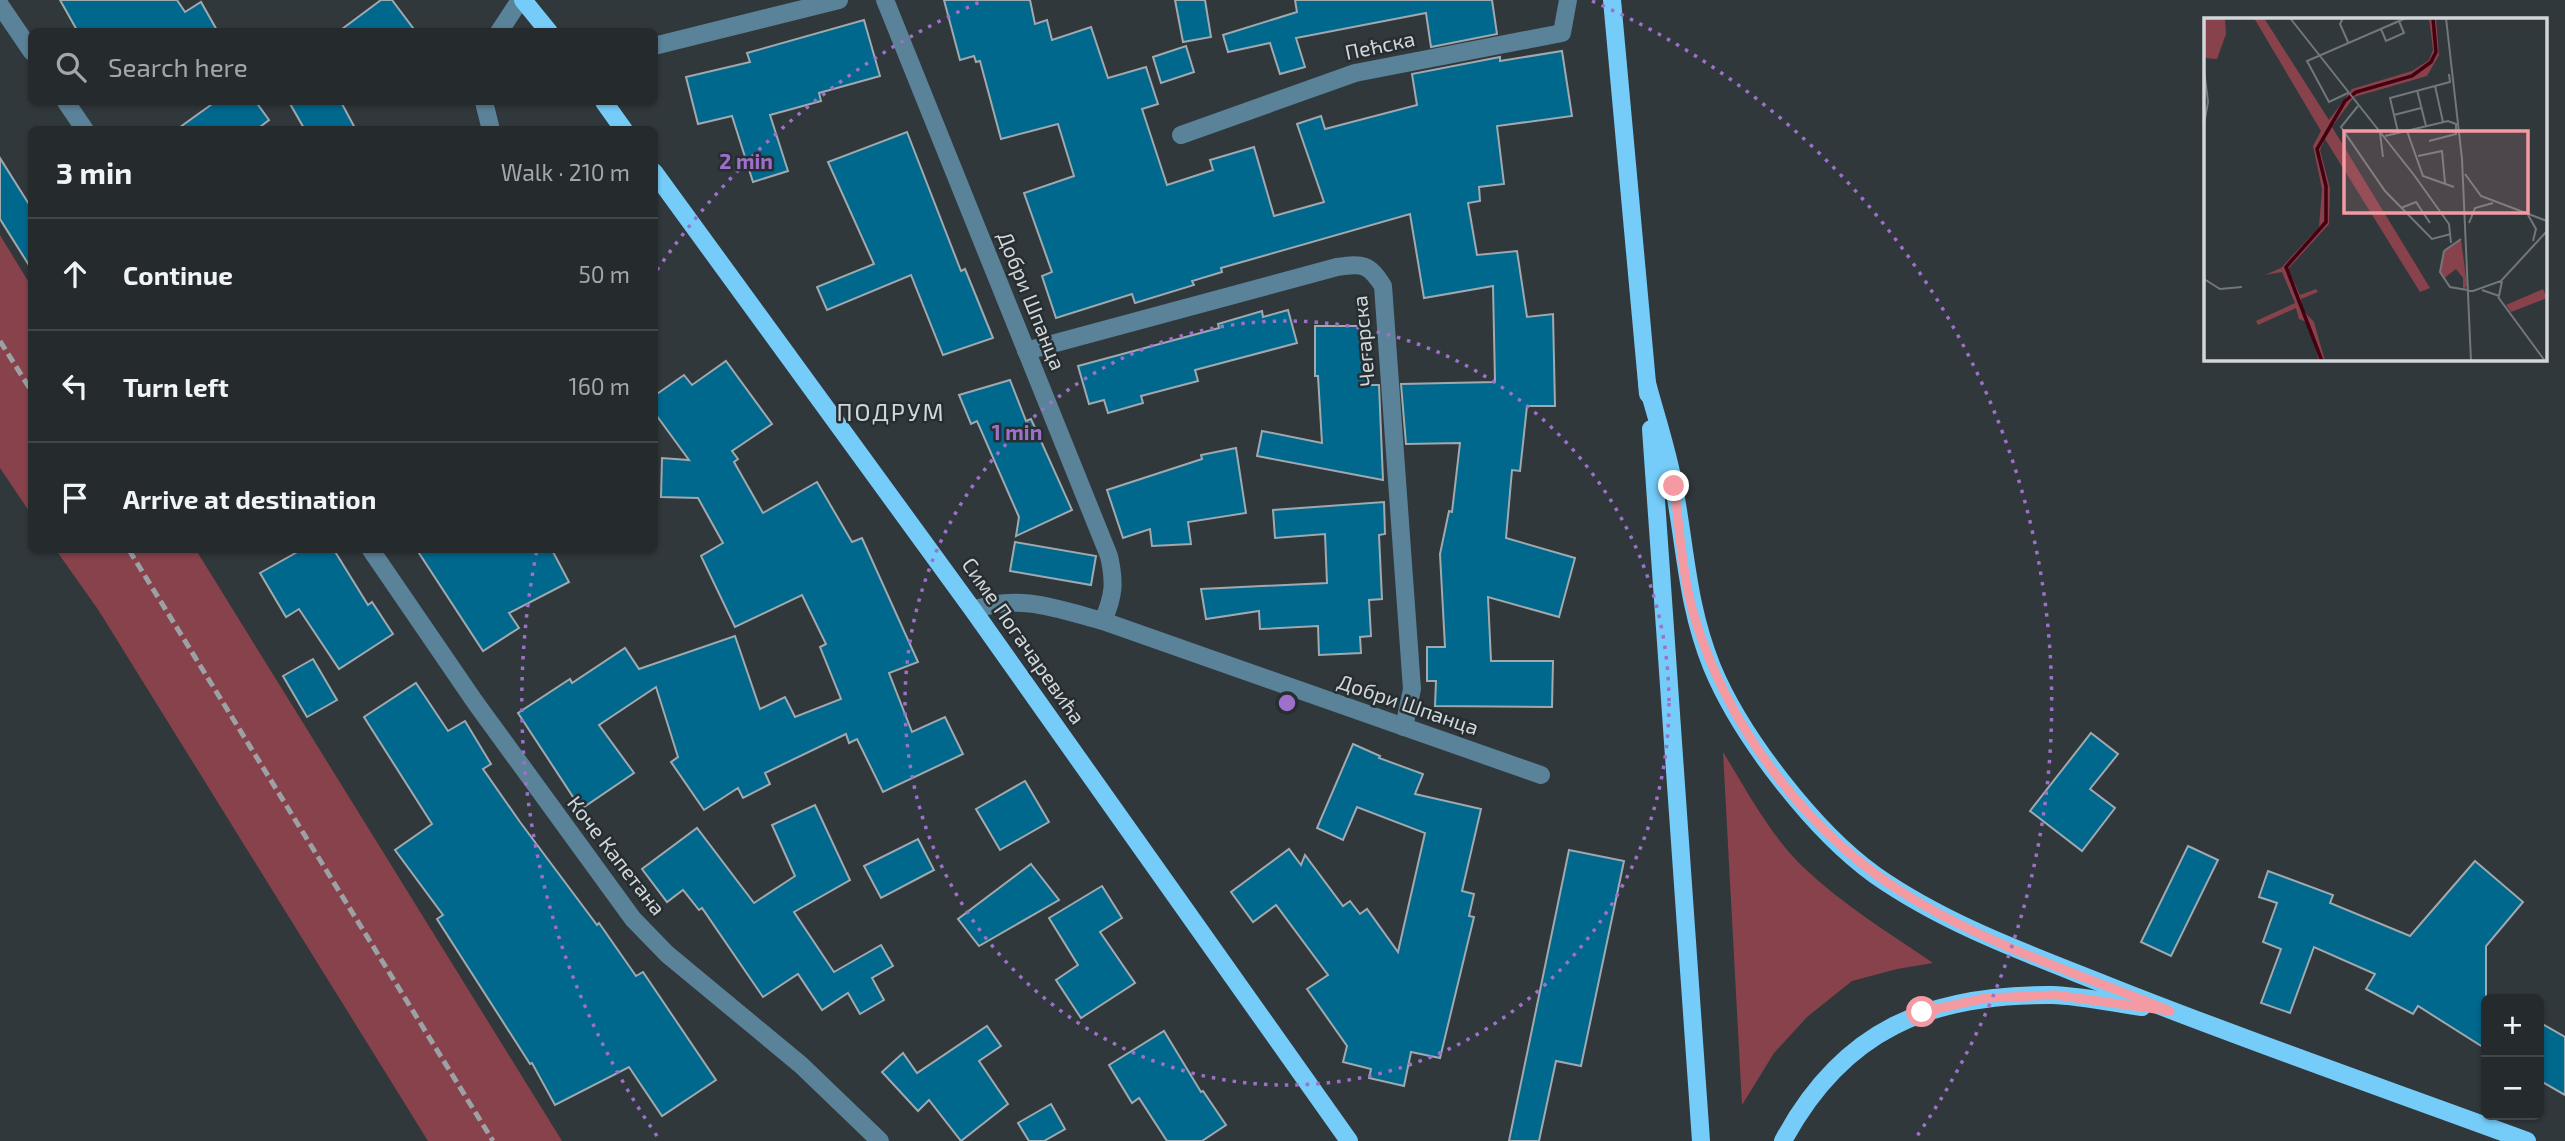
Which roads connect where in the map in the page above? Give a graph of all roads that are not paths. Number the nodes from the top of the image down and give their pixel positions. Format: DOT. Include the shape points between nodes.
graph roads {
  1 [pos="522,0"];
  2 [pos="757,0"];
  3 [pos="839,0"];
  4 [pos="885,0"];
  5 [pos="1568,0"];
  6 [pos="1612,0"];
  7 [pos="0,5"];
  8 [pos="762,18"];
  9 [pos="502,28"];
  10 [pos="546,28"];
  11 [pos="28,45"];
  12 [pos="658,45"];
  13 [pos="68,105"];
  14 [pos="485,105"];
  15 [pos="606,105"];
  16 [pos="82,126"];
  17 [pos="490,126"];
  18 [pos="621,126"];
  19 [pos="1181,135"];
  20 [pos="658,177"];
  21 [pos="1026,351"];
  22 [pos="1647,383"];
  23 [pos="373,553"];
  24 [pos="973,610"];
  25 [pos="1103,621"];
  26 [pos="1404,727"];
  27 [pos="1541,775"];
  28 [pos="2170,1011"];
  29 [pos="880,1141"];
  30 [pos="1349,1141"];
  31 [pos="1701,1141"];
  32 [pos="1783,1141"];
  33 [pos="2527,1141"];
  1 -- 9 [label="street"];
  1 -- 10 [label="main road"];
  2 -- 8 [label="street"];
  3 -- 8 [label="street"];
  4 -- 21 [label="street, Добри Шпанца"];
  5 -- 19 [label="street, Пећска" via="1562,33 1355,73"];
  6 -- 22 [label="main road"];
  7 -- 11 [label="street"];
  8 -- 12 [label="street"];
  13 -- 16 [label="street"];
  14 -- 17 [label="street"];
  15 -- 18 [label="main road"];
  20 -- 24 [label="main road, Симе Погачаревића"];
  21 -- 25 [label="street, Добри Шпанца" via="1109,556 1114,582"];
  21 -- 26 [label="street, Чегарска" via="1337,267 1359,264 1373,271 1383,286 1400,504 1412,690"];
  22 -- 28 [label="main road" via="1674,486 1695,619 1713,669 1777,775 1821,826 1873,873 1914,900 1990,939"];
  22 -- 31 [label="main road"];
  23 -- 29 [label="street, Коче Капетана" via="633,919 667,954 801,1065"];
  24 -- 25 [label="street, Добри Шпанца" via="992,603 1033,603"];
  24 -- 30 [label="main road, Симе Погачаревића"];
  25 -- 26 [label="street, Добри Шпанца"];
  26 -- 27 [label="street, Добри Шпанца"];
  28 -- 32 [label="main road" via="2055,995 1986,998 1922,1012 1894,1025 1833,1071"];
  28 -- 33 [label="main road"];
}
